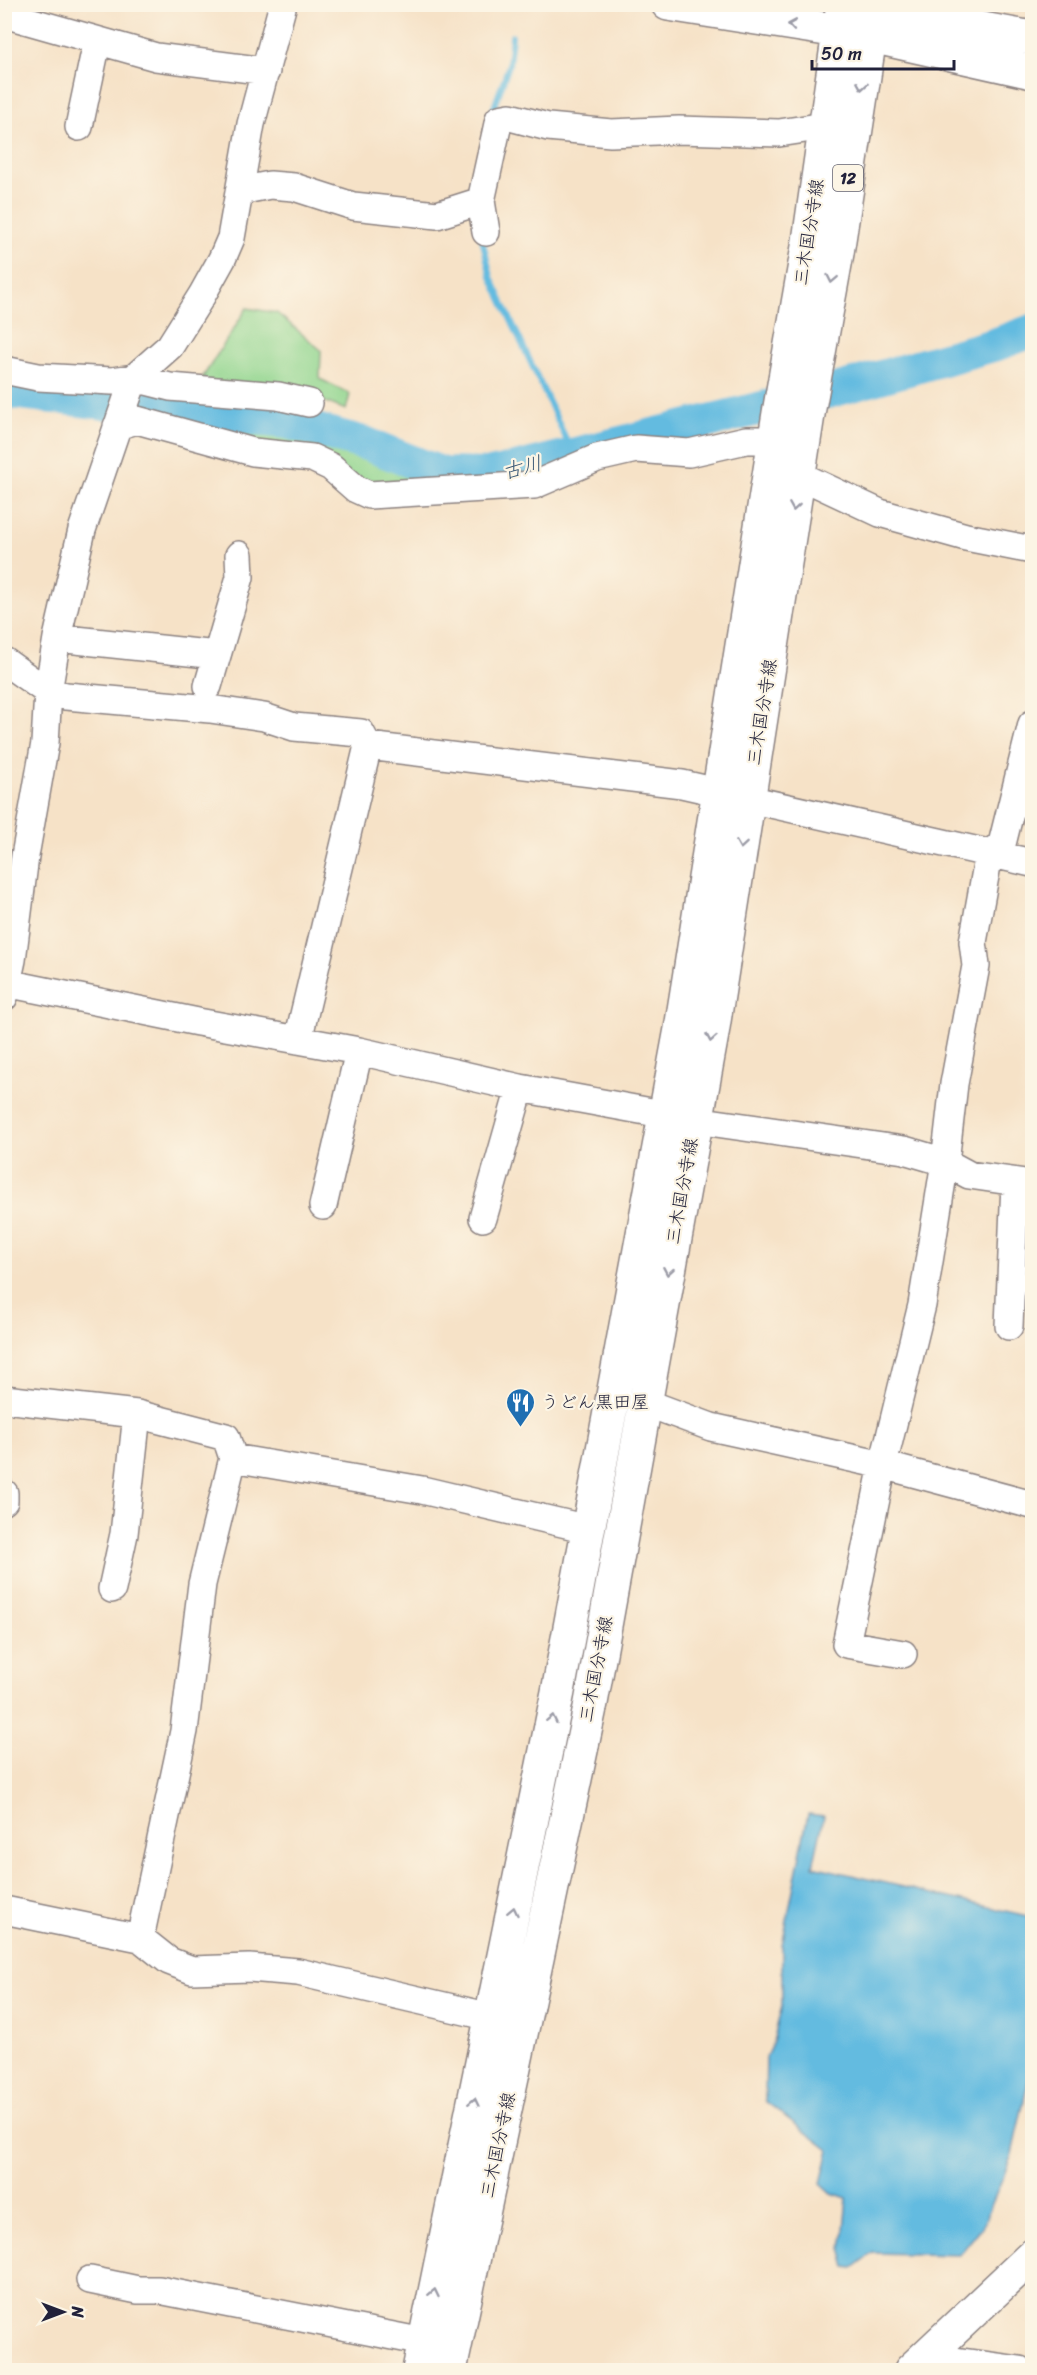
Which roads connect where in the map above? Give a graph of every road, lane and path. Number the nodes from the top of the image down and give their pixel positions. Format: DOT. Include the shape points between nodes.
graph roads {
  1 [pos="283,4"];
  2 [pos="668,4"];
  3 [pos="4,14"];
  4 [pos="859,15"];
  5 [pos="1032,38"];
  6 [pos="97,42"];
  7 [pos="266,70"];
  8 [pos="1032,72"];
  9 [pos="825,126"];
  10 [pos="79,127"];
  11 [pos="240,190"];
  12 [pos="473,203"];
  13 [pos="486,232"];
  14 [pos="804,349"];
  15 [pos="4,370"];
  16 [pos="132,384"];
  17 [pos="309,403"];
  18 [pos="794,410"];
  19 [pos="119,420"];
  20 [pos="775,447"];
  21 [pos="799,475"];
  22 [pos="1032,550"];
  23 [pos="239,555"];
  24 [pos="57,638"];
  25 [pos="217,655"];
  26 [pos="4,661"];
  27 [pos="208,686"];
  28 [pos="48,692"];
  29 [pos="1032,724"];
  30 [pos="368,746"];
  31 [pos="733,797"];
  32 [pos="15,854"];
  33 [pos="989,855"];
  34 [pos="1032,862"];
  35 [pos="5,990"];
  36 [pos="298,1040"];
  37 [pos="359,1051"];
  38 [pos="520,1088"];
  39 [pos="680,1117"];
  40 [pos="945,1162"];
  41 [pos="1024,1184"];
  42 [pos="323,1206"];
  43 [pos="483,1218"];
  44 [pos="1009,1326"];
  45 [pos="4,1399"];
  46 [pos="644,1402"];
  47 [pos="137,1414"];
  48 [pos="232,1458"];
  49 [pos="884,1465"];
  50 [pos="4,1493"];
  51 [pos="4,1501"];
  52 [pos="1032,1505"];
  53 [pos="588,1529"];
  54 [pos="112,1589"];
  55 [pos="903,1654"];
  56 [pos="4,1910"];
  57 [pos="140,1938"];
  58 [pos="491,2017"];
  59 [pos="1032,2256"];
  60 [pos="90,2280"];
  61 [pos="421,2356"];
  62 [pos="919,2363"];
  63 [pos="450,2370"];
  64 [pos="1020,2370"];
  1 -- 7 [label="street"];
  4 -- 2 [label="main road, one-way"];
  3 -- 6 [label="street"];
  4 -- 5 [label="main road"];
  4 -- 8 [label="main road"];
  4 -- 9 [label="main road, 三木国分寺線 / 12"];
  4 -- 14 [label="main road, 三木国分寺線 / 12, one-way" via="837,253"];
  6 -- 7 [label="street" via="156,57"];
  6 -- 10 [label="street"];
  7 -- 11 [label="street" via="251,124"];
  9 -- 12 [label="street" via="778,134 679,130 611,134 548,127 510,117 499,119"];
  9 -- 14 [label="main road, 三木国分寺線 / 12" via="809,241"];
  11 -- 12 [label="street" via="270,184 294,187 353,206 437,215"];
  11 -- 16 [label="street" via="231,238 207,286 170,346"];
  12 -- 13 [label="street"];
  14 -- 18 [label="main road, 三木国分寺線 / 12"];
  15 -- 16 [label="street" via="38,377"];
  16 -- 17 [label="street" via="278,396"];
  16 -- 19 [label="street"];
  18 -- 20 [label="main road, 三木国分寺線 / 12"];
  18 -- 21 [label="main road, 三木国分寺線 / 12"];
  19 -- 20 [label="street" via="137,420 253,452 312,458 369,495 534,485 597,458 636,449 689,453 746,440 759,440"];
  19 -- 24 [label="street" via="82,530"];
  20 -- 21 [label="street"];
  20 -- 31 [label="main road, 三木国分寺線 / 12"];
  21 -- 22 [label="street" via="880,513"];
  21 -- 31 [label="main road, 三木国分寺線 / 12, one-way"];
  23 -- 25 [label="street" via="240,577"];
  24 -- 25 [label="street"];
  24 -- 28 [label="street"];
  25 -- 27 [label="street"];
  26 -- 28 [label="street"];
  28 -- 30 [label="street" via="264,717 294,727 361,734"];
  28 -- 32 [label="street" via="45,743"];
  29 -- 33 [label="street" via="1002,844"];
  30 -- 31 [label="street" via="682,784"];
  30 -- 36 [label="street"];
  31 -- 33 [label="street"];
  31 -- 39 [label="main road, 三木国分寺線 / 12" via="712,1034"];
  32 -- 35 [label="street" via="12,960"];
  33 -- 34 [label="street"];
  33 -- 40 [label="street" via="973,942 976,966 954,1084"];
  35 -- 36 [label="street"];
  36 -- 37 [label="street"];
  37 -- 38 [label="street"];
  37 -- 42 [label="street"];
  38 -- 39 [label="street"];
  38 -- 43 [label="street"];
  39 -- 40 [label="street" via="904,1150"];
  39 -- 46 [label="main road, 三木国分寺線 / 12, one-way"];
  39 -- 53 [label="main road, 三木国分寺線 / 12"];
  40 -- 41 [label="street" via="969,1175"];
  40 -- 49 [label="street" via="922,1305"];
  41 -- 44 [label="street"];
  45 -- 47 [label="street"];
  46 -- 49 [label="street" via="711,1426"];
  46 -- 63 [label="main road, 三木国分寺線 / 12" via="591,1703"];
  47 -- 48 [label="street" via="226,1437"];
  47 -- 54 [label="street" via="124,1534"];
  48 -- 53 [label="street" via="422,1490"];
  48 -- 57 [label="street" via="202,1584 184,1731"];
  49 -- 52 [label="street"];
  49 -- 55 [label="street" via="846,1644"];
  50 -- 51 [label="street"];
  58 -- 53 [label="main road, 三木国分寺線 / 12, one-way"];
  56 -- 57 [label="street"];
  57 -- 58 [label="street" via="169,1961 192,1970 249,1968 298,1972"];
  61 -- 58 [label="main road, 三木国分寺線 / 12, one-way"];
  59 -- 62 [label="main road"];
  60 -- 61 [label="street" via="138,2290 159,2290"];
  62 -- 64 [label="street"];
}
